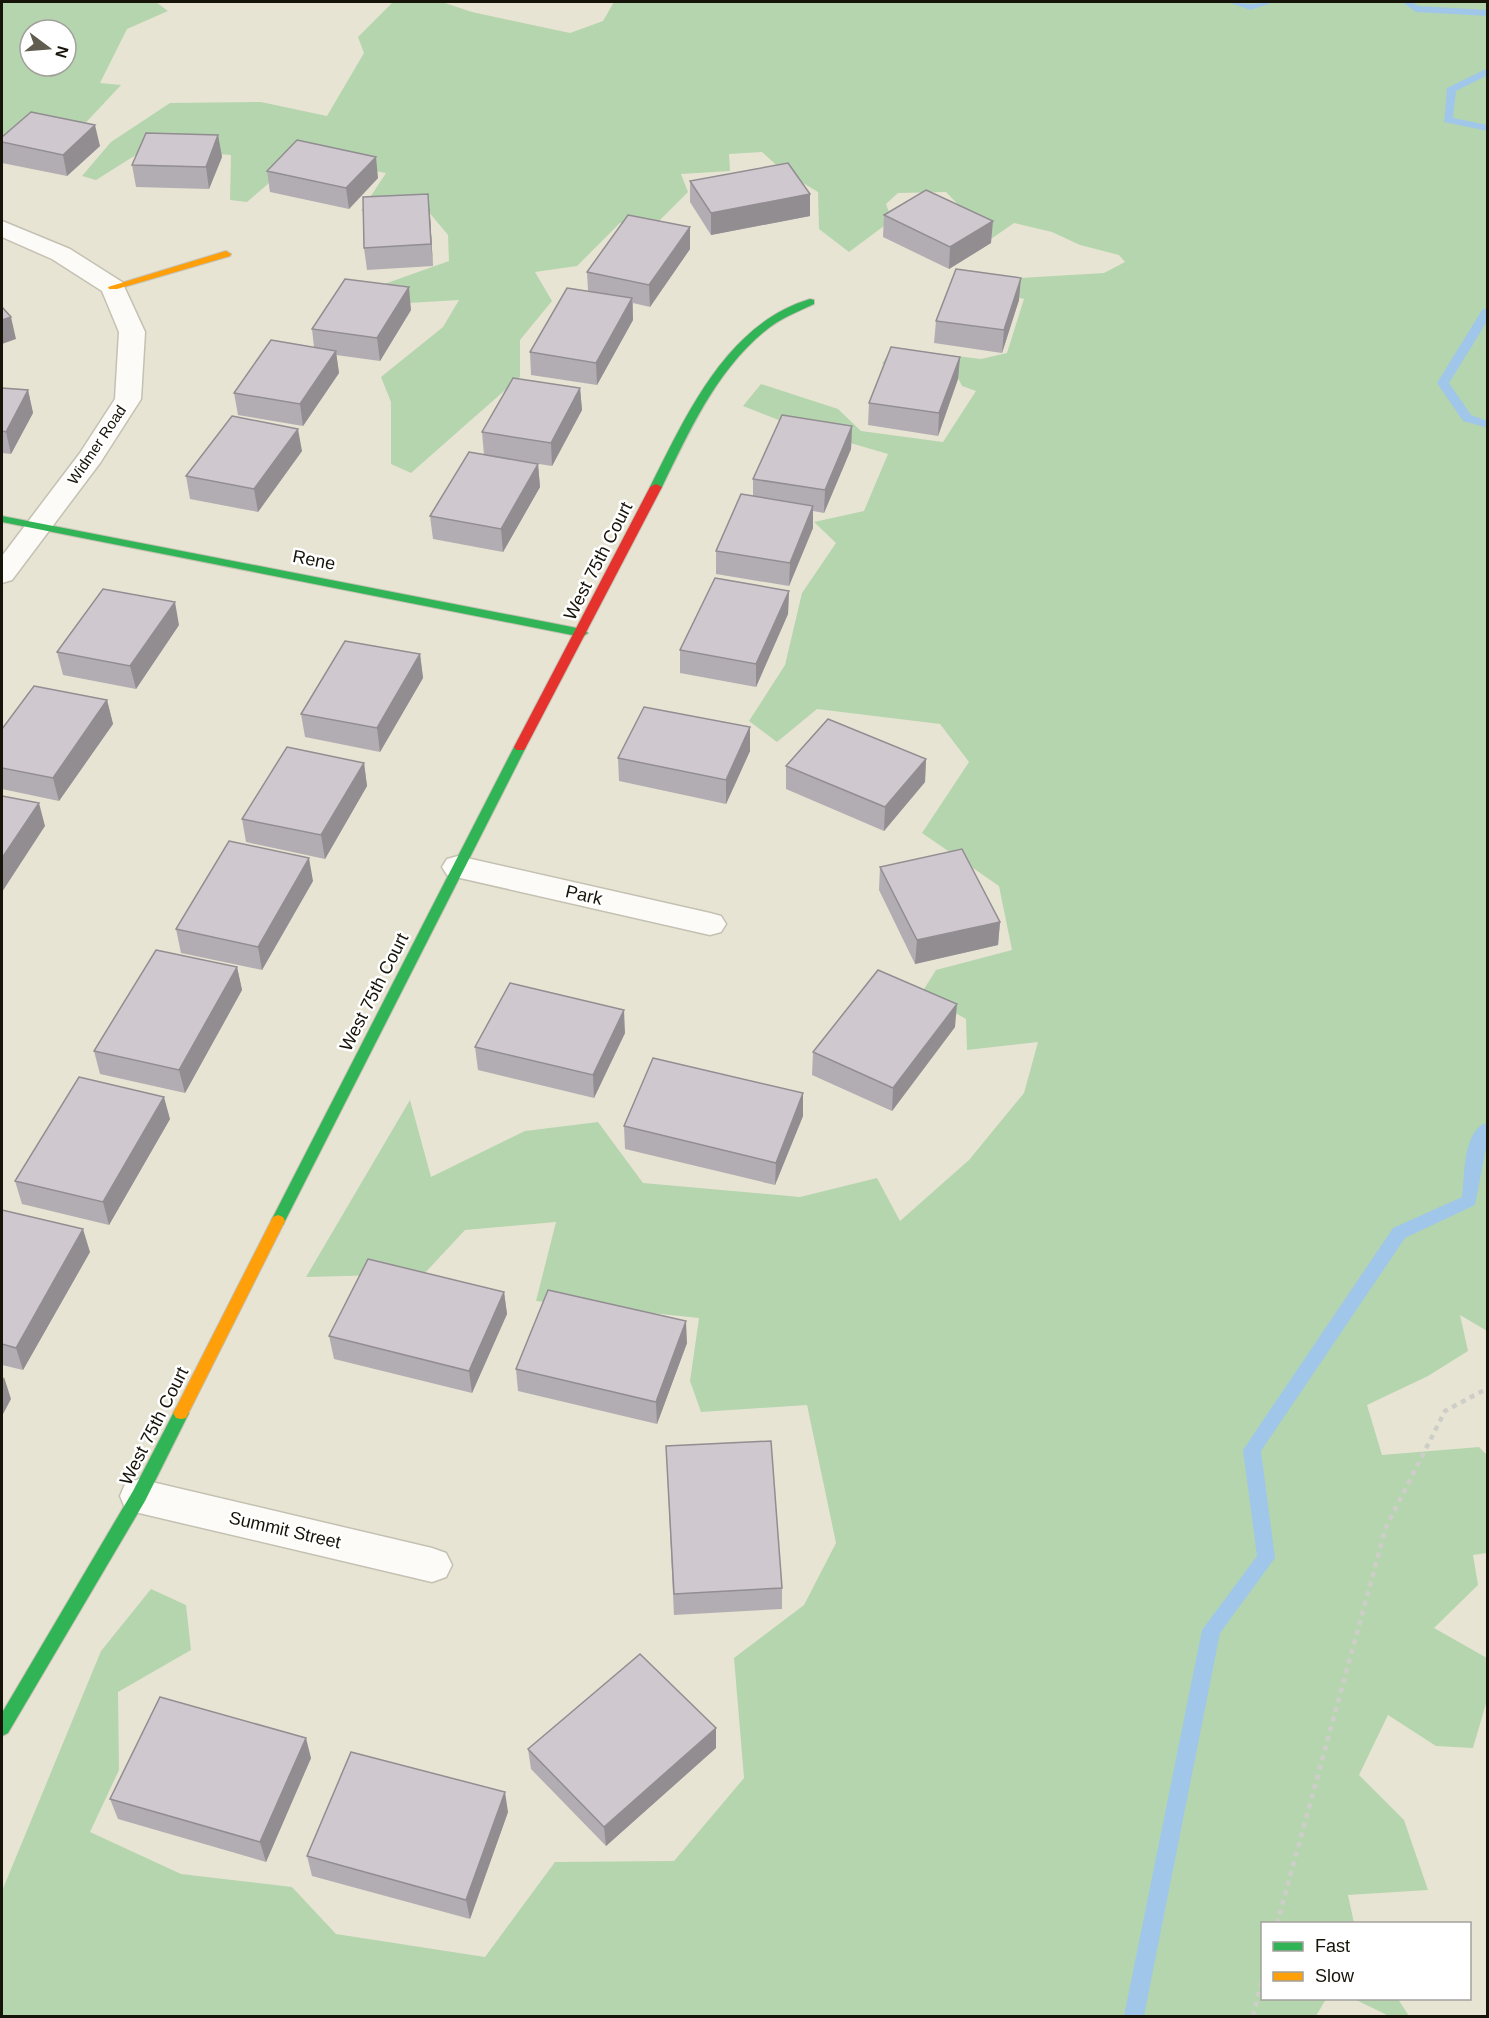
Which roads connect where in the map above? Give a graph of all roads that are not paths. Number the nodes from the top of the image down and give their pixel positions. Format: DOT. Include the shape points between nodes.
graph roads {
  1 [pos="2,228"];
  2 [pos="226,254"];
  3 [pos="113,287"];
  4 [pos="810,302"];
  5 [pos="2,519"];
  6 [pos="39,525"];
  7 [pos="2,574"];
  8 [pos="582,633"];
  9 [pos="458,867"];
  10 [pos="710,924"];
  11 [pos="139,1496"];
  12 [pos="432,1565"];
  13 [pos="2,1728"];
  1 -- 3 [label="street" via="61,254"];
  2 -- 3 [label="street"];
  3 -- 6 [label="street, Widmer Road" via="132,332 128,399 91,457"];
  4 -- 8 [label="street, West 75th Court" via="762,328 732,358 696,410"];
  5 -- 6 [label="street, Rene"];
  6 -- 7 [label="street, Widmer Road"];
  6 -- 8 [label="street, Rene"];
  8 -- 9 [label="street, West 75th Court"];
  9 -- 10 [label="street, Park"];
  9 -- 11 [label="street, West 75th Court"];
  11 -- 12 [label="street, Summit Street"];
  11 -- 13 [label="street, West 75th Court"];
}
